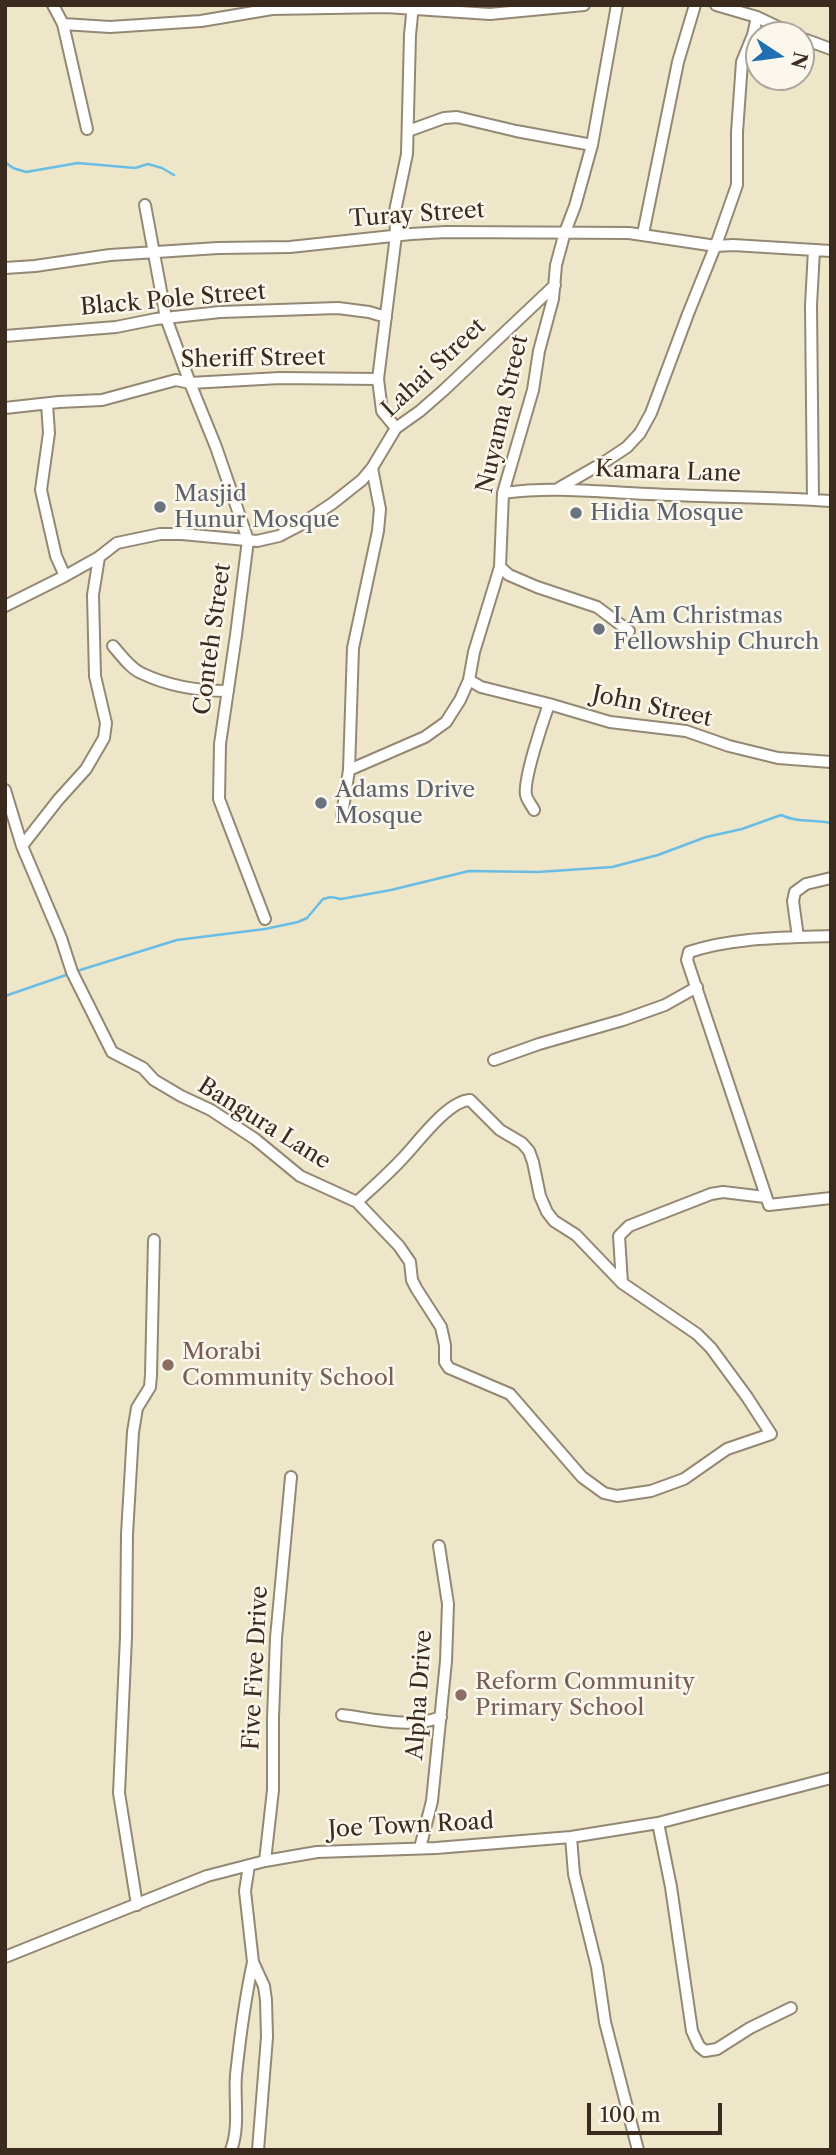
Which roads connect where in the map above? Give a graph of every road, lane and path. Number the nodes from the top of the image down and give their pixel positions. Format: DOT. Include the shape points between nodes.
graph roads {
  1 [pos="53,5"];
  2 [pos="584,5"];
  3 [pos="617,5"];
  4 [pos="695,5"];
  5 [pos="716,5"];
  6 [pos="413,6"];
  7 [pos="521,9"];
  8 [pos="757,17"];
  9 [pos="765,21"];
  10 [pos="63,24"];
  11 [pos="87,129"];
  12 [pos="408,131"];
  13 [pos="592,145"];
  14 [pos="145,205"];
  15 [pos="565,232"];
  16 [pos="643,233"];
  17 [pos="396,235"];
  18 [pos="716,246"];
  19 [pos="814,250"];
  20 [pos="831,251"];
  21 [pos="154,254"];
  22 [pos="5,268"];
  23 [pos="555,285"];
  24 [pos="386,317"];
  25 [pos="166,318"];
  26 [pos="5,336"];
  27 [pos="379,379"];
  28 [pos="190,383"];
  29 [pos="47,404"];
  30 [pos="5,408"];
  31 [pos="396,428"];
  32 [pos="372,468"];
  33 [pos="559,488"];
  34 [pos="503,493"];
  35 [pos="813,500"];
  36 [pos="831,501"];
  37 [pos="248,540"];
  38 [pos="99,557"];
  39 [pos="500,567"];
  40 [pos="65,576"];
  41 [pos="6,604"];
  42 [pos="629,631"];
  43 [pos="113,646"];
  44 [pos="469,680"];
  45 [pos="228,691"];
  46 [pos="549,704"];
  47 [pos="831,762"];
  48 [pos="349,770"];
  49 [pos="5,790"];
  50 [pos="534,810"];
  51 [pos="342,815"];
  52 [pos="22,846"];
  53 [pos="831,878"];
  54 [pos="265,919"];
  55 [pos="831,936"];
  56 [pos="798,937"];
  57 [pos="697,987"];
  58 [pos="494,1060"];
  59 [pos="765,1196"];
  60 [pos="831,1198"];
  61 [pos="357,1202"];
  62 [pos="154,1240"];
  63 [pos="622,1283"];
  64 [pos="291,1477"];
  65 [pos="439,1545"];
  66 [pos="342,1716"];
  67 [pos="441,1717"];
  68 [pos="831,1778"];
  69 [pos="658,1823"];
  70 [pos="571,1837"];
  71 [pos="420,1847"];
  72 [pos="265,1861"];
  73 [pos="249,1865"];
  74 [pos="137,1905"];
  75 [pos="5,1957"];
  76 [pos="253,1962"];
  77 [pos="791,2008"];
  78 [pos="231,2150"];
  79 [pos="258,2150"];
  80 [pos="638,2150"];
  1 -- 10 [label="street"];
  2 -- 7 [label="street"];
  3 -- 13 [label="street, Nuyama Street"];
  4 -- 16 [label="street" via="678,62"];
  5 -- 8 [label="street"];
  6 -- 7 [label="street" via="464,13"];
  6 -- 10 [label="street" via="272,9 201,21"];
  6 -- 12 [label="street"];
  8 -- 9 [label="street"];
  8 -- 18 [label="street" via="742,62 737,185"];
  10 -- 11 [label="street"];
  12 -- 13 [label="street" via="450,117"];
  12 -- 17 [label="street" via="395,211"];
  13 -- 15 [label="street, Nuyama Street"];
  14 -- 21 [label="street, Conteh Street"];
  15 -- 16 [label="street, Turay Street"];
  15 -- 17 [label="street, Turay Street"];
  15 -- 23 [label="street, Nuyama Street"];
  16 -- 18 [label="street, Turay Street"];
  17 -- 21 [label="street, Turay Street" via="290,247 218,247"];
  17 -- 24 [label="street"];
  18 -- 19 [label="street, Turay Street"];
  18 -- 33 [label="street" via="640,433 627,447"];
  19 -- 20 [label="street, Turay Street"];
  19 -- 35 [label="street"];
  21 -- 22 [label="street, Turay Street"];
  21 -- 25 [label="street, Conteh Street"];
  23 -- 31 [label="street, Lahai Street" via="436,397"];
  23 -- 34 [label="street, Nuyama Street" via="533,390"];
  24 -- 25 [label="street, Black Pole Street" via="338,308"];
  24 -- 27 [label="street"];
  25 -- 26 [label="street, Black Pole Street"];
  25 -- 28 [label="street, Conteh Street"];
  27 -- 28 [label="street, Sheriff Street"];
  27 -- 31 [label="street" via="382,411"];
  28 -- 29 [label="street, Sheriff Street" via="176,380 102,400"];
  28 -- 37 [label="street, Conteh Street"];
  29 -- 30 [label="street, Sheriff Street"];
  29 -- 40 [label="street" via="49,433 41,491"];
  31 -- 32 [label="street, Lahai Street"];
  32 -- 37 [label="street, Lahai Street" via="300,525 278,536"];
  32 -- 48 [label="street" via="380,509 353,648"];
  33 -- 34 [label="street, Kamara Lane"];
  33 -- 35 [label="street, Kamara Lane"];
  34 -- 39 [label="street, Nuyama Street"];
  35 -- 36 [label="street, Kamara Lane"];
  37 -- 38 [label="street, Lahai Street" via="160,534 117,543"];
  37 -- 45 [label="street, Conteh Street"];
  38 -- 40 [label="street, Lahai Street"];
  38 -- 52 [label="street" via="93,595 95,676 106,723 103,738 86,769"];
  39 -- 42 [label="street" via="537,587 597,607"];
  39 -- 44 [label="street, Nuyama Street"];
  40 -- 41 [label="street, Lahai Street"];
  43 -- 45 [label="street" via="139,672 189,689"];
  44 -- 46 [label="street, John Street"];
  44 -- 48 [label="street, Nuyama Street" via="446,722 425,737"];
  45 -- 54 [label="street, Conteh Street" via="220,744 219,799"];
  46 -- 47 [label="street, John Street" via="610,722 686,731 778,758"];
  46 -- 50 [label="street" via="526,795"];
  48 -- 51 [label="street"];
  49 -- 52 [label="street, Bangura Lane"];
  52 -- 61 [label="street, Bangura Lane" via="72,972 112,1052 233,1124 300,1176"];
  53 -- 56 [label="street" via="795,892"];
  55 -- 56 [label="street"];
  56 -- 57 [label="street" via="689,952 687,960"];
  57 -- 58 [label="street" via="644,1013"];
  57 -- 59 [label="street"];
  59 -- 60 [label="street" via="769,1205"];
  59 -- 63 [label="street" via="711,1194 629,1226 619,1236"];
  61 -- 63 [label="street" via="445,1113 470,1100 528,1151 540,1196 554,1221 587,1245"];
  61 -- 63 [label="street, Bangura Lane" via="410,1262 415,1288 441,1327 449,1368 510,1394 582,1477 604,1493 617,1496 684,1479 727,1450 771,1434 704,1341"];
  62 -- 74 [label="street" via="152,1375 137,1408 127,1521 119,1793"];
  64 -- 72 [label="street, Five Five Drive" via="276,1638 273,1790"];
  65 -- 67 [label="street, Alpha Drive" via="447,1604"];
  66 -- 67 [label="street" via="396,1722"];
  67 -- 71 [label="street, Alpha Drive" via="432,1801"];
  68 -- 69 [label="street, Joe Town Road"];
  69 -- 70 [label="street, Joe Town Road"];
  69 -- 77 [label="street" via="692,2031 699,2046 705,2051 717,2049"];
  70 -- 71 [label="street, Joe Town Road"];
  70 -- 80 [label="street" via="574,1874 592,1942 605,2022"];
  71 -- 72 [label="street, Joe Town Road" via="317,1852"];
  72 -- 73 [label="street, Joe Town Road"];
  73 -- 74 [label="street, Joe Town Road" via="207,1876"];
  73 -- 76 [label="street" via="245,1891"];
  74 -- 75 [label="street, Joe Town Road"];
  76 -- 78 [label="street" via="244,2007"];
  76 -- 79 [label="street" via="264,1986 267,2037"];
}
